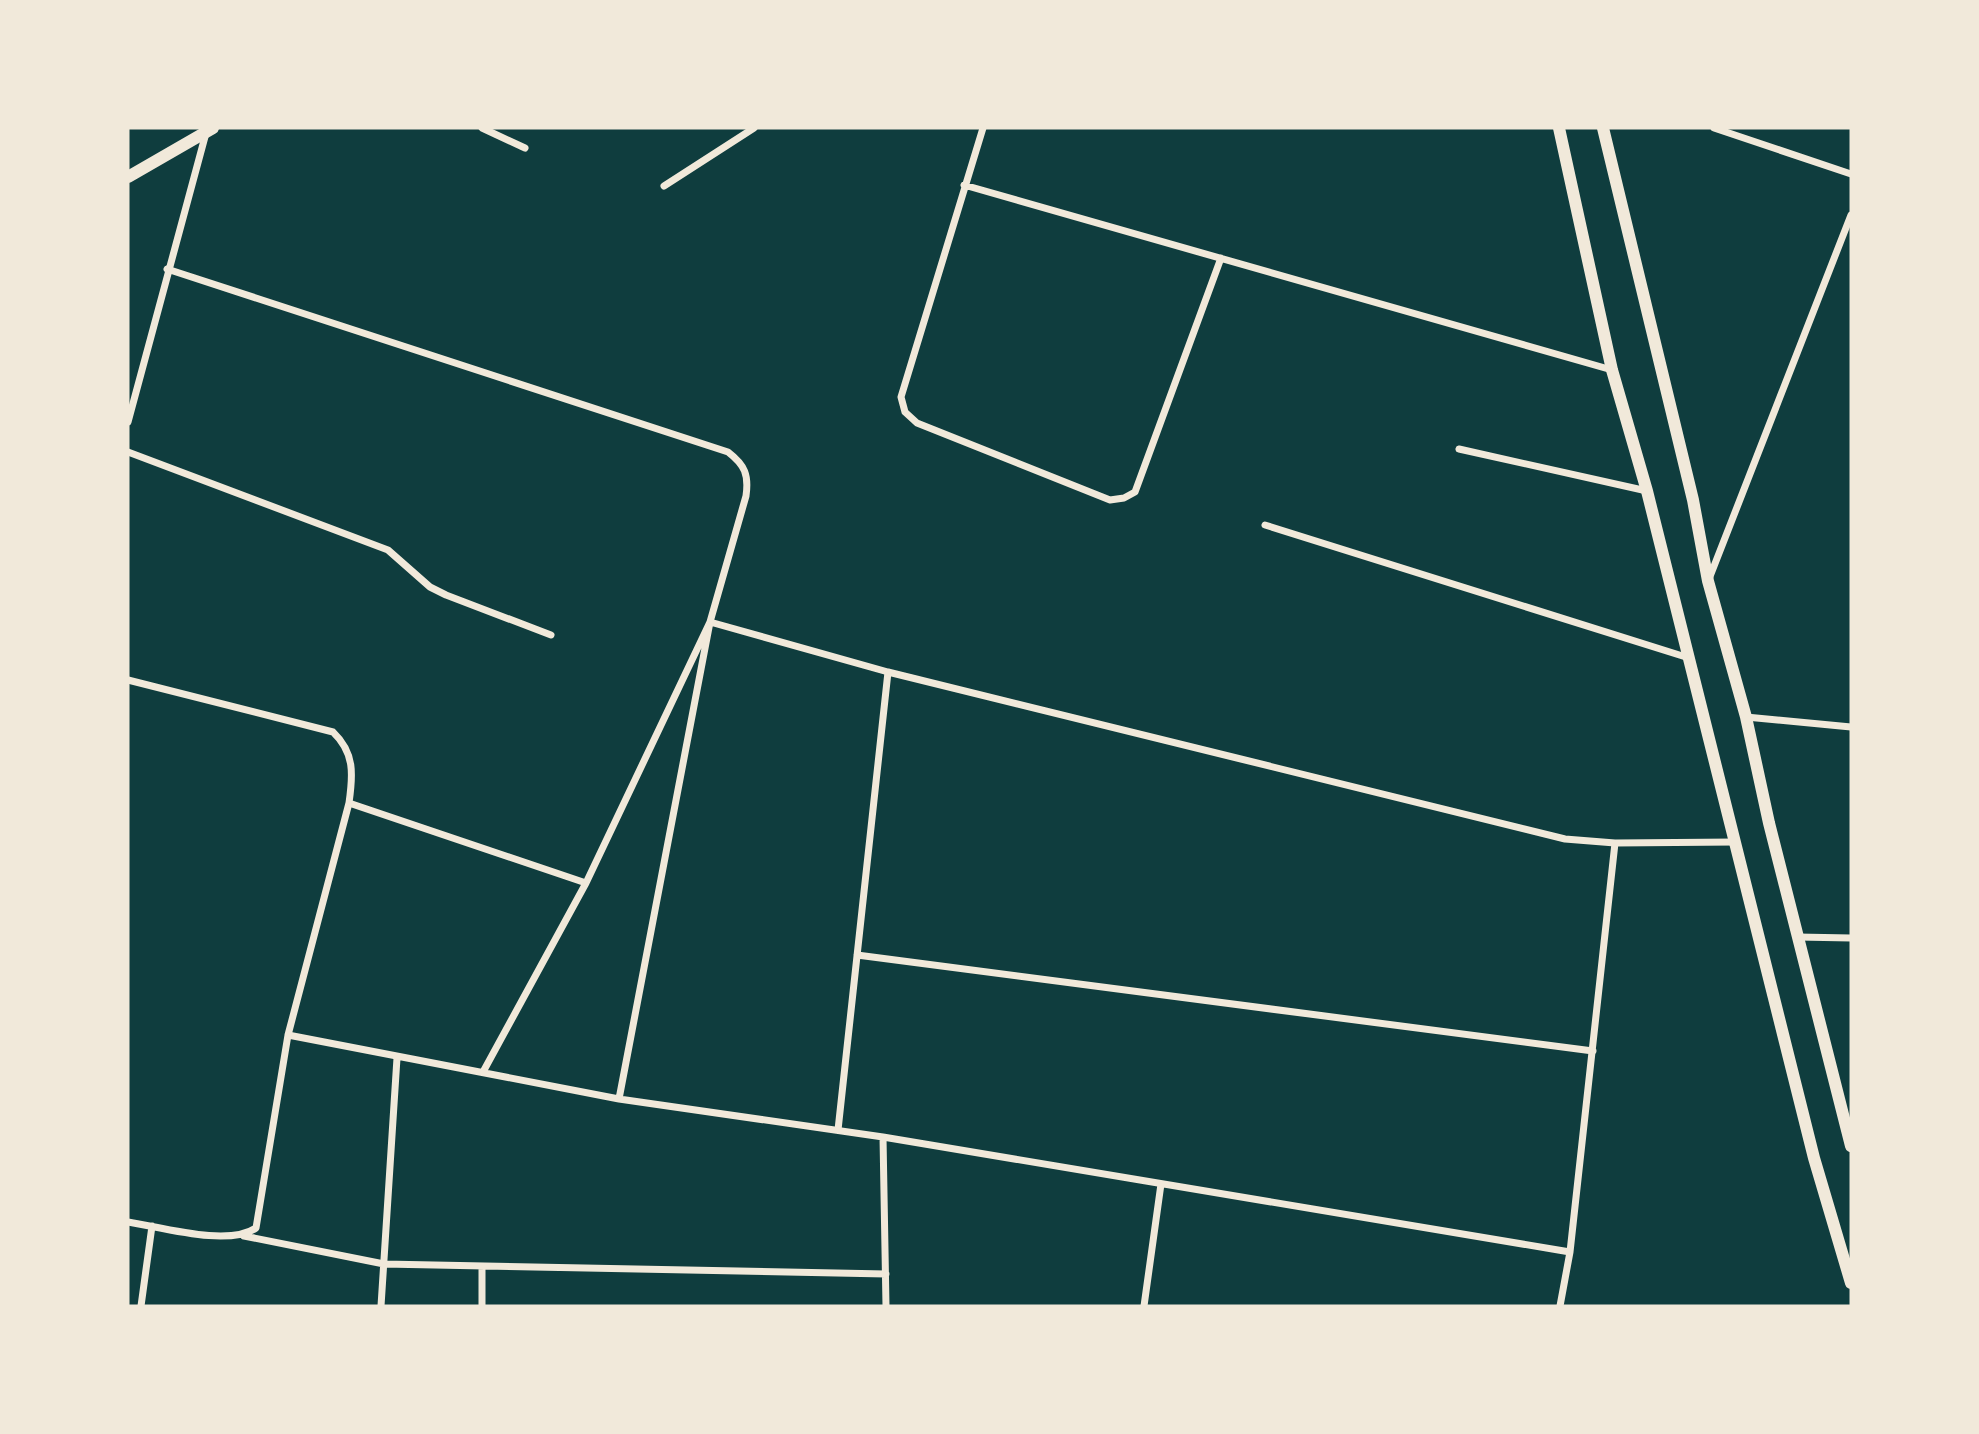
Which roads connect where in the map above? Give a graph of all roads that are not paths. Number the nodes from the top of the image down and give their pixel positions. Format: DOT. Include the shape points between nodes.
graph roads {
  1 [pos="482,128"];
  2 [pos="754,128"];
  3 [pos="983,128"];
  4 [pos="1559,128"];
  5 [pos="1603,128"];
  6 [pos="1714,128"];
  7 [pos="209,130"];
  8 [pos="526,148"];
  9 [pos="1851,174"];
  10 [pos="128,177"];
  11 [pos="964,185"];
  12 [pos="664,186"];
  13 [pos="1851,215"];
  14 [pos="1221,258"];
  15 [pos="167,269"];
  16 [pos="1612,370"];
  17 [pos="128,422"];
  18 [pos="1459,449"];
  19 [pos="128,453"];
  20 [pos="1647,491"];
  21 [pos="1265,525"];
  22 [pos="1708,581"];
  23 [pos="710,622"];
  24 [pos="551,635"];
  25 [pos="1690,658"];
  26 [pos="888,672"];
  27 [pos="128,680"];
  28 [pos="1746,718"];
  29 [pos="1851,727"];
  30 [pos="349,803"];
  31 [pos="1736,842"];
  32 [pos="1615,843"];
  33 [pos="586,883"];
  34 [pos="1797,937"];
  35 [pos="1851,938"];
  36 [pos="858,955"];
  37 [pos="288,1035"];
  38 [pos="1593,1051"];
  39 [pos="397,1058"];
  40 [pos="483,1072"];
  41 [pos="619,1099"];
  42 [pos="838,1130"];
  43 [pos="883,1137"];
  44 [pos="1851,1146"];
  45 [pos="1161,1184"];
  46 [pos="128,1222"];
  47 [pos="152,1226"];
  48 [pos="244,1236"];
  49 [pos="1570,1252"];
  50 [pos="384,1264"];
  51 [pos="482,1266"];
  52 [pos="886,1274"];
  53 [pos="1851,1283"];
  54 [pos="141,1306"];
  55 [pos="381,1306"];
  56 [pos="482,1306"];
  57 [pos="886,1306"];
  58 [pos="1144,1306"];
  59 [pos="1560,1306"];
  1 -- 8 [label="street"];
  2 -- 12 [label="street"];
  3 -- 11 [label="street"];
  4 -- 16 [label="street"];
  5 -- 22 [label="street" via="1688,477"];
  6 -- 9 [label="street"];
  7 -- 10 [label="street"];
  7 -- 15 [label="street"];
  11 -- 14 [label="street"];
  11 -- 14 [label="street" via="901,397 905,412 917,423 1110,499 1135,492"];
  13 -- 22 [label="street"];
  14 -- 16 [label="street"];
  15 -- 17 [label="street"];
  15 -- 23 [label="street" via="728,452 742,463 748,478"];
  16 -- 20 [label="street"];
  18 -- 20 [label="street"];
  19 -- 24 [label="street" via="388,550 430,587"];
  20 -- 25 [label="street"];
  21 -- 25 [label="street"];
  22 -- 28 [label="street"];
  23 -- 26 [label="street"];
  23 -- 33 [label="street"];
  23 -- 41 [label="street"];
  25 -- 31 [label="street"];
  26 -- 32 [label="street" via="1526,830"];
  26 -- 36 [label="street"];
  27 -- 30 [label="street" via="333,732 351,758"];
  28 -- 29 [label="street"];
  28 -- 34 [label="street"];
  30 -- 33 [label="street"];
  30 -- 37 [label="street"];
  31 -- 32 [label="street"];
  31 -- 53 [label="street" via="1814,1158"];
  32 -- 38 [label="street"];
  33 -- 40 [label="street"];
  34 -- 35 [label="street"];
  34 -- 44 [label="street"];
  36 -- 38 [label="street"];
  36 -- 42 [label="street"];
  37 -- 39 [label="street"];
  37 -- 48 [label="street" via="259,1216 256,1228"];
  38 -- 49 [label="street"];
  39 -- 40 [label="street"];
  39 -- 50 [label="street"];
  40 -- 41 [label="street"];
  41 -- 42 [label="street"];
  42 -- 43 [label="street"];
  43 -- 45 [label="street"];
  43 -- 52 [label="street"];
  45 -- 49 [label="street"];
  45 -- 58 [label="street"];
  46 -- 47 [label="street"];
  47 -- 48 [label="street"];
  47 -- 54 [label="street"];
  48 -- 50 [label="street"];
  49 -- 59 [label="street"];
  50 -- 51 [label="street"];
  50 -- 55 [label="street"];
  51 -- 52 [label="street"];
  51 -- 56 [label="street"];
  52 -- 57 [label="street"];
}
